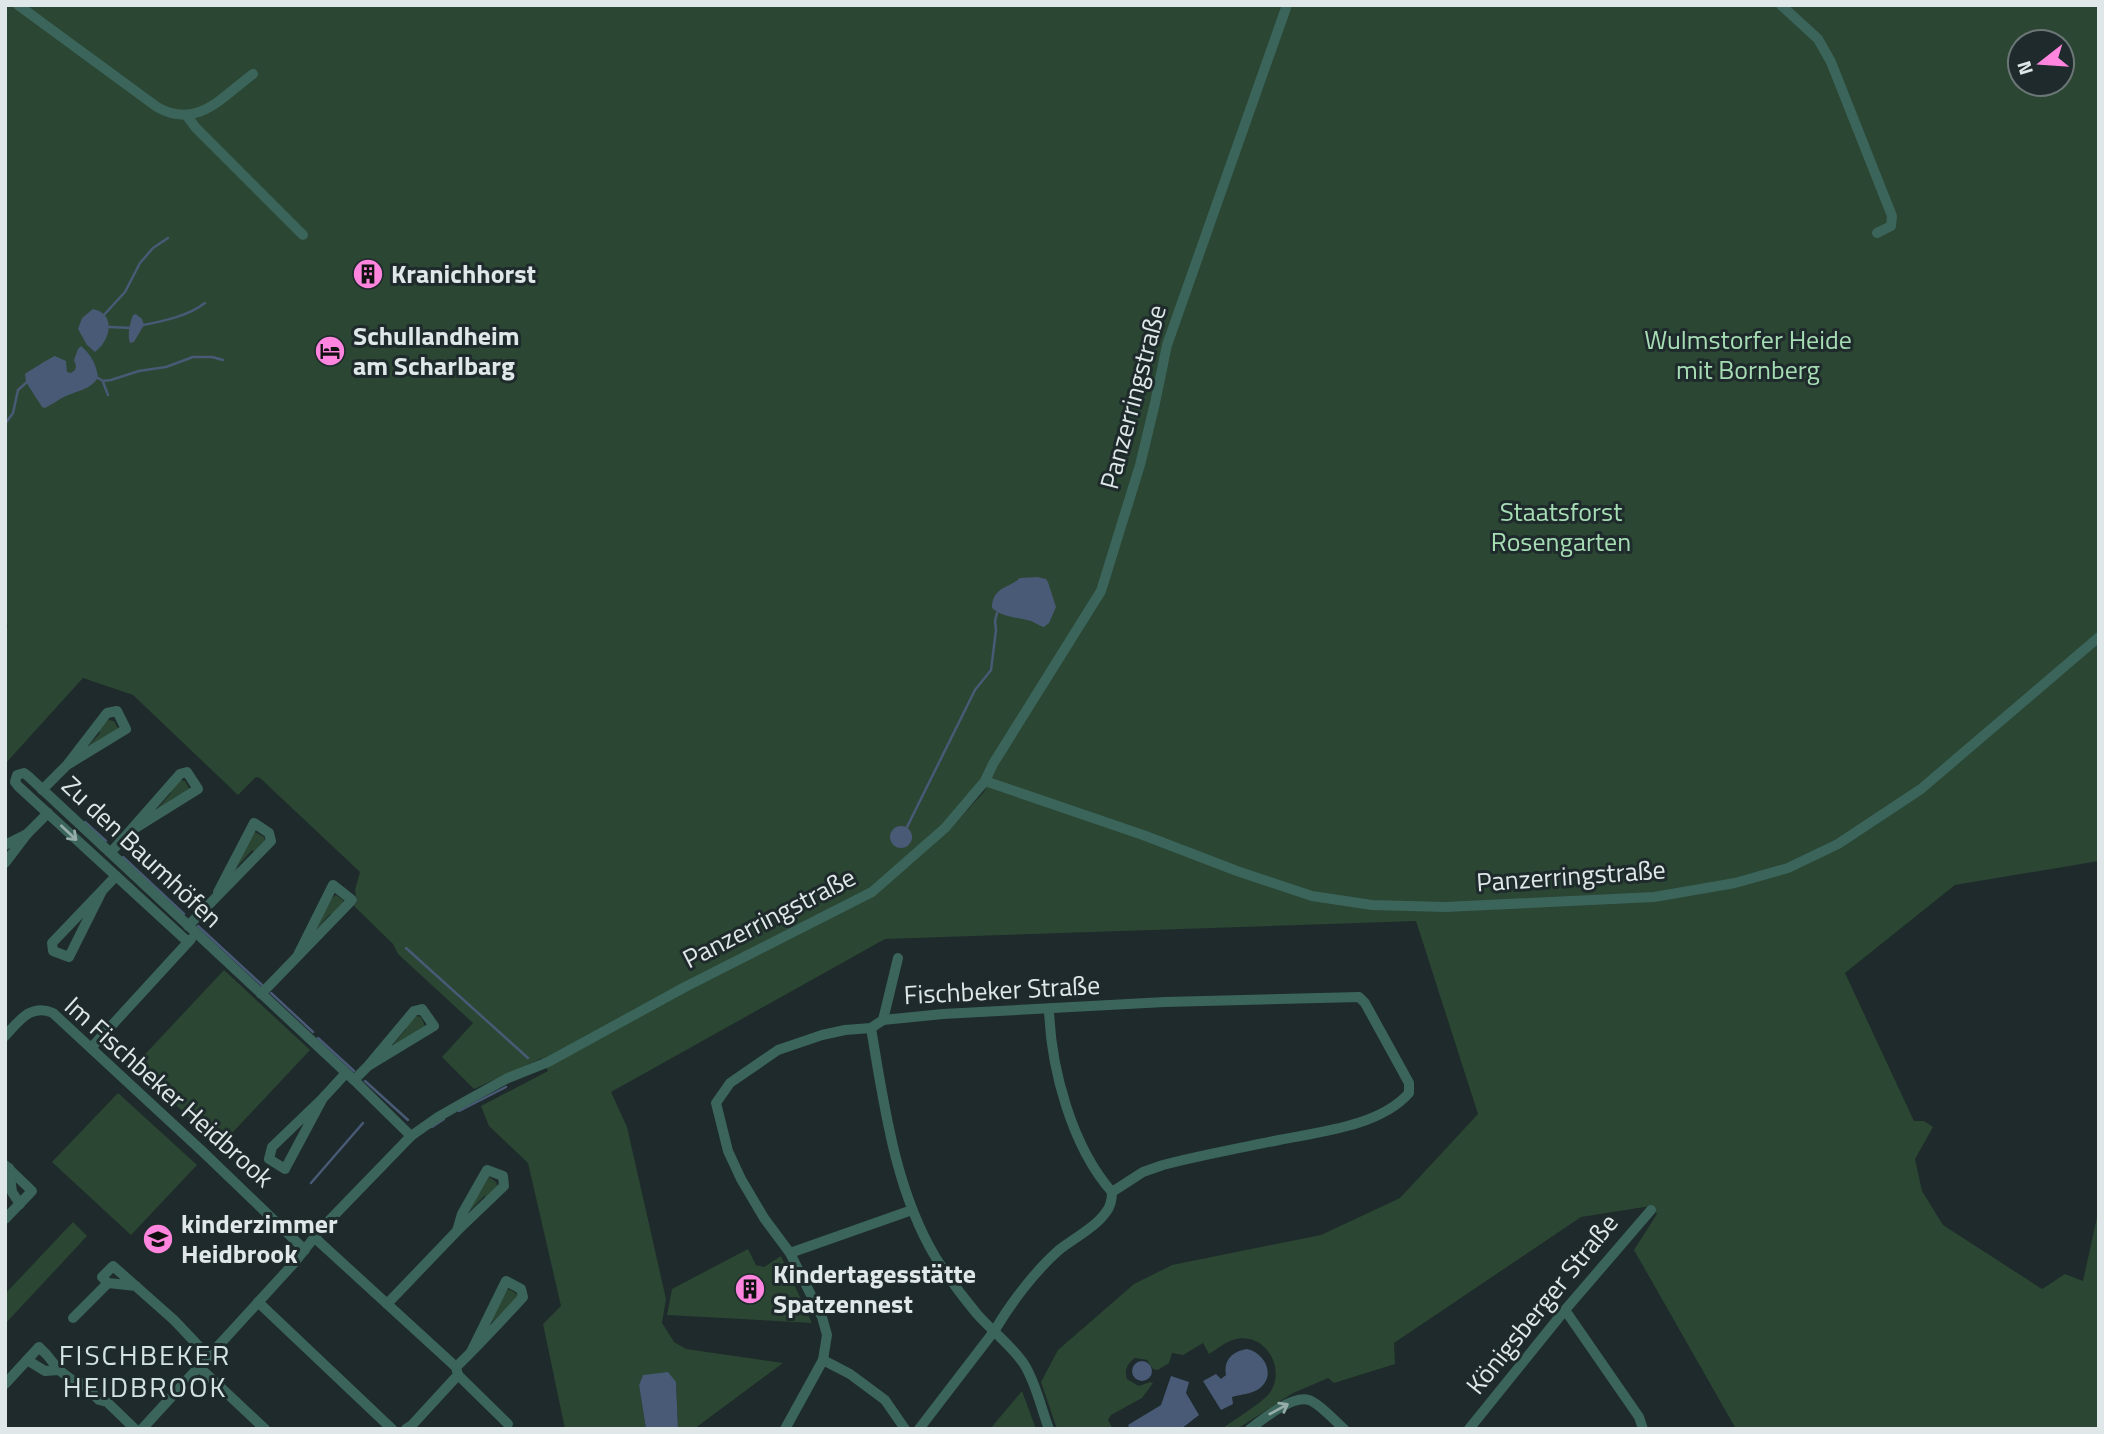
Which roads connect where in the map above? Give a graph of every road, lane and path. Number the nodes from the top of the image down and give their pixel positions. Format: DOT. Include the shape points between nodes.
graph roads {
  1 [pos="18,5"];
  2 [pos="1287,5"];
  3 [pos="1780,5"];
  4 [pos="253,74"];
  5 [pos="187,116"];
  6 [pos="1877,233"];
  7 [pos="303,235"];
  8 [pos="2099,637"];
  9 [pos="66,765"];
  10 [pos="985,782"];
  11 [pos="42,790"];
  12 [pos="48,813"];
  13 [pos="129,832"];
  14 [pos="27,834"];
  15 [pos="5,845"];
  16 [pos="111,852"];
  17 [pos="5,863"];
  18 [pos="116,876"];
  19 [pos="102,891"];
  20 [pos="218,892"];
  21 [pos="190,934"];
  22 [pos="297,957"];
  23 [pos="898,958"];
  24 [pos="261,994"];
  25 [pos="1049,1010"];
  26 [pos="883,1020"];
  27 [pos="871,1028"];
  28 [pos="5,1036"];
  29 [pos="91,1048"];
  30 [pos="368,1066"];
  31 [pos="350,1077"];
  32 [pos="323,1098"];
  33 [pos="411,1136"];
  34 [pos="7,1167"];
  35 [pos="1112,1192"];
  36 [pos="20,1204"];
  37 [pos="912,1210"];
  38 [pos="1651,1210"];
  39 [pos="5,1219"];
  40 [pos="457,1231"];
  41 [pos="315,1238"];
  42 [pos="305,1250"];
  43 [pos="790,1253"];
  44 [pos="108,1283"];
  45 [pos="136,1286"];
  46 [pos="258,1302"];
  47 [pos="387,1304"];
  48 [pos="1565,1310"];
  49 [pos="73,1318"];
  50 [pos="995,1331"];
  51 [pos="471,1352"];
  52 [pos="209,1357"];
  53 [pos="27,1360"];
  54 [pos="823,1360"];
  55 [pos="200,1367"];
  56 [pos="59,1370"];
  57 [pos="457,1371"];
  58 [pos="5,1384"];
  59 [pos="508,1424"];
  60 [pos="135,1429"];
  61 [pos="142,1429"];
  62 [pos="265,1429"];
  63 [pos="392,1429"];
  64 [pos="406,1429"];
  65 [pos="785,1429"];
  66 [pos="905,1429"];
  67 [pos="919,1429"];
  68 [pos="1049,1429"];
  69 [pos="1250,1429"];
  70 [pos="1343,1429"];
  71 [pos="1469,1429"];
  72 [pos="1643,1429"];
  1 -- 5 [label="street" via="158,107"];
  2 -- 10 [label="street, Panzerringstraße" via="1167,345 1140,465 1101,591"];
  3 -- 6 [label="street" via="1818,39 1831,62 1892,216 1891,226"];
  4 -- 5 [label="street" via="205,110"];
  5 -- 7 [label="street"];
  8 -- 10 [label="street, Panzerringstraße" via="1920,789 1838,844 1788,869 1654,897 1445,907 1372,905 1312,896"];
  9 -- 9 [label="street" via="126,729 117,711 107,713"];
  9 -- 11 [label="street"];
  10 -- 33 [label="street, Panzerringstraße" via="945,828 872,892 447,1111"];
  11 -- 12 [label="street, Zu den Baumhöfen" via="24,773 15,778"];
  11 -- 16 [label="street, Zu den Baumhöfen"];
  12 -- 14 [label="street"];
  12 -- 18 [label="street, Zu den Baumhöfen, one-way"];
  13 -- 13 [label="street" via="198,789 187,772 180,774"];
  13 -- 16 [label="street"];
  14 -- 15 [label="street"];
  14 -- 17 [label="street"];
  16 -- 21 [label="street, Zu den Baumhöfen"];
  18 -- 19 [label="street"];
  18 -- 21 [label="street, Zu den Baumhöfen"];
  19 -- 19 [label="street" via="52,943 53,951 69,957"];
  20 -- 20 [label="street" via="271,841 269,833 254,823"];
  20 -- 21 [label="street"];
  21 -- 24 [label="street, Zu den Baumhöfen"];
  21 -- 29 [label="street"];
  22 -- 22 [label="street" via="352,900 332,885 309,933"];
  22 -- 24 [label="street"];
  23 -- 26 [label="street"];
  24 -- 31 [label="street, Zu den Baumhöfen"];
  25 -- 26 [label="street, Fischbeker Straße"];
  25 -- 35 [label="street" via="1054,1060 1065,1099 1088,1156"];
  25 -- 35 [label="street, Fischbeker Straße" via="1359,997 1409,1083 1409,1093 1401,1102 1375,1117 1163,1165"];
  26 -- 27 [label="street, Fischbeker Straße"];
  27 -- 37 [label="street" via="883,1100"];
  27 -- 43 [label="street, Fischbeker Straße" via="822,1035 778,1050 730,1083 716,1103 741,1180"];
  28 -- 29 [label="street, Im Fischbeker Heidbrook" via="27,1014 41,1010 53,1013"];
  29 -- 42 [label="street, Im Fischbeker Heidbrook"];
  30 -- 30 [label="street" via="434,1026 422,1009 414,1011"];
  30 -- 31 [label="street"];
  31 -- 32 [label="street"];
  31 -- 33 [label="street, Zu den Baumhöfen"];
  32 -- 32 [label="street" via="285,1169 270,1160 272,1147"];
  33 -- 41 [label="street, Panzerringstraße"];
  34 -- 36 [label="street" via="12,1192"];
  34 -- 36 [label="street" via="32,1191"];
  35 -- 50 [label="street" via="1107,1212 1057,1252"];
  36 -- 39 [label="street"];
  37 -- 43 [label="street"];
  37 -- 50 [label="street" via="955,1286"];
  38 -- 48 [label="street, Königsberger Straße"];
  40 -- 40 [label="street" via="504,1186 503,1176 486,1170 461,1214"];
  40 -- 47 [label="street"];
  41 -- 42 [label="street, Panzerringstraße"];
  41 -- 47 [label="street"];
  42 -- 46 [label="street"];
  43 -- 54 [label="street" via="822,1317 827,1335"];
  44 -- 45 [label="street"];
  44 -- 45 [label="street" via="102,1277 113,1265"];
  44 -- 49 [label="street"];
  45 -- 52 [label="street"];
  46 -- 52 [label="street"];
  46 -- 63 [label="street"];
  47 -- 57 [label="street"];
  48 -- 71 [label="street, Königsberger Straße"];
  48 -- 72 [label="street"];
  50 -- 67 [label="street"];
  50 -- 68 [label="street" via="1025,1366"];
  51 -- 51 [label="street" via="523,1297 521,1289 506,1281"];
  51 -- 57 [label="street"];
  52 -- 55 [label="street"];
  53 -- 56 [label="street" via="45,1371"];
  53 -- 56 [label="street" via="38,1347"];
  53 -- 58 [label="street"];
  54 -- 65 [label="street"];
  54 -- 66 [label="street" via="885,1400"];
  55 -- 61 [label="street"];
  55 -- 62 [label="street"];
  56 -- 60 [label="street" via="107,1402"];
  57 -- 59 [label="street"];
  57 -- 64 [label="street"];
  69 -- 70 [label="street, one-way" via="1301,1399 1312,1401"];
}
